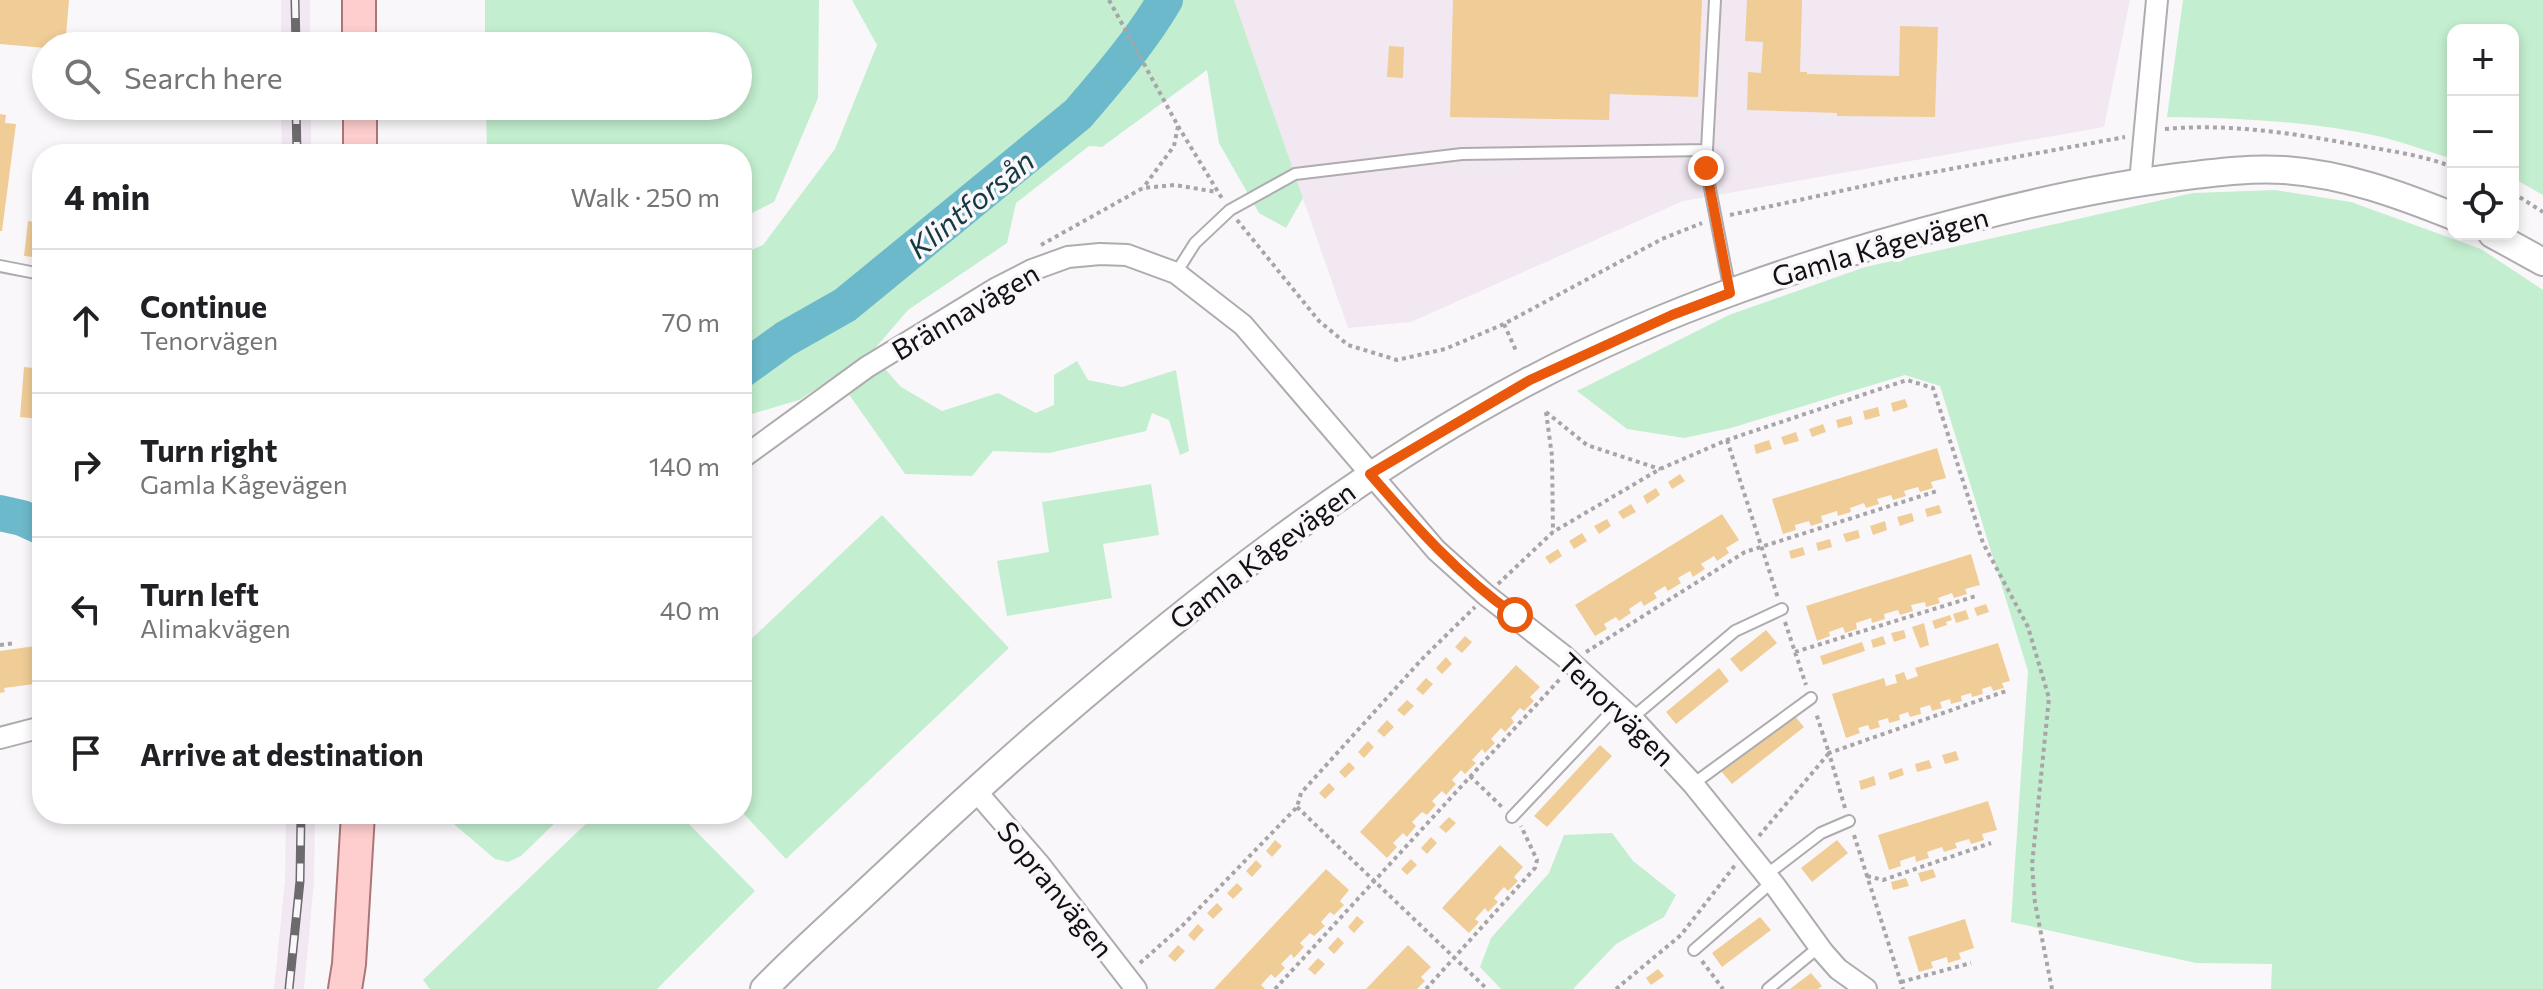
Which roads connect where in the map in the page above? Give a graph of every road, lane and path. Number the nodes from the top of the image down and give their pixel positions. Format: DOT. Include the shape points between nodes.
graph roads {
  1 [pos="359,0"];
  2 [pos="1109,0"];
  3 [pos="1715,0"];
  4 [pos="2157,0"];
  5 [pos="359,32"];
  6 [pos="360,120"];
  7 [pos="1178,126"];
  8 [pos="2145,132"];
  9 [pos="360,144"];
  10 [pos="1707,150"];
  11 [pos="2447,165"];
  12 [pos="2140,182"];
  13 [pos="2519,197"];
  14 [pos="2543,212"];
  15 [pos="2447,214"];
  16 [pos="1714,218"];
  17 [pos="1241,224"];
  18 [pos="2503,240"];
  19 [pos="2543,262"];
  20 [pos="0,266"];
  21 [pos="32,272"];
  22 [pos="1176,273"];
  23 [pos="1730,293"];
  24 [pos="1504,324"];
  25 [pos="1517,353"];
  26 [pos="1727,440"];
  27 [pos="752,451"];
  28 [pos="1660,469"];
  29 [pos="1370,474"];
  30 [pos="1937,491"];
  31 [pos="1553,532"];
  32 [pos="1762,549"];
  33 [pos="1486,595"];
  34 [pos="1976,596"];
  35 [pos="1782,609"];
  36 [pos="15,643"];
  37 [pos="0,645"];
  38 [pos="1795,652"];
  39 [pos="1573,665"];
  40 [pos="2006,691"];
  41 [pos="1811,698"];
  42 [pos="1625,712"];
  43 [pos="32,730"];
  44 [pos="0,738"];
  45 [pos="1829,753"];
  46 [pos="1470,776"];
  47 [pos="1693,784"];
  48 [pos="975,790"];
  49 [pos="1297,807"];
  50 [pos="1512,817"];
  51 [pos="1849,821"];
  52 [pos="357,824"];
  53 [pos="1991,843"];
  54 [pos="1747,850"];
  55 [pos="1867,876"];
  56 [pos="1769,879"];
  57 [pos="1374,883"];
  58 [pos="1819,947"];
  59 [pos="1694,950"];
  60 [pos="1454,959"];
  61 [pos="1971,963"];
  62 [pos="1840,979"];
  63 [pos="1130,982"];
  64 [pos="1901,982"];
  65 [pos="345,989"];
  66 [pos="764,989"];
  67 [pos="1275,989"];
  68 [pos="1426,989"];
  69 [pos="1487,989"];
  70 [pos="1616,989"];
  71 [pos="1768,989"];
  72 [pos="1866,989"];
  73 [pos="1903,989"];
  74 [pos="2052,989"];
  1 -- 5 [label="main road"];
  2 -- 7 [label="path"];
  3 -- 10 [label="lane"];
  4 -- 8 [label="street"];
  6 -- 9 [label="main road"];
  7 -- 7 [label="path" via="1210,179 1217,192 1175,185 1143,188 1174,146"];
  8 -- 11 [label="path" via="2190,127 2284,132"];
  8 -- 12 [label="street"];
  8 -- 16 [label="path"];
  10 -- 16 [label="lane"];
  10 -- 22 [label="lane" via="1462,154 1295,174 1230,210 1195,243"];
  12 -- 15 [label="street, Gamla Kågevägen" via="2230,171 2291,171 2347,179"];
  12 -- 23 [label="street, Gamla Kågevägen" via="1859,247"];
  13 -- 14 [label="path"];
  16 -- 23 [label="lane"];
  16 -- 24 [label="path" via="1662,239"];
  17 -- 24 [label="path" via="1319,321 1348,345 1397,360 1445,349"];
  18 -- 19 [label="street"];
  20 -- 21 [label="lane"];
  22 -- 27 [label="street, Brännavägen" via="1127,255 1100,254 1068,257 1032,270 867,367"];
  22 -- 29 [label="street, Brännavägen" via="1243,325"];
  23 -- 29 [label="street, Gamla Kågevägen" via="1530,380"];
  24 -- 25 [label="path"];
  26 -- 28 [label="path"];
  26 -- 32 [label="path"];
  26 -- 74 [label="path" via="1907,380 1933,388 1983,543 2028,627 2049,698 2032,865"];
  28 -- 31 [label="path"];
  28 -- 31 [label="path" via="1587,445 1546,412"];
  29 -- 33 [label="street, Tenorvägen" via="1436,550"];
  29 -- 48 [label="street, Gamla Kågevägen" via="1146,642"];
  30 -- 32 [label="path"];
  31 -- 33 [label="path"];
  32 -- 35 [label="path"];
  32 -- 39 [label="path" via="1745,552 1587,651"];
  33 -- 39 [label="street, Tenorvägen"];
  33 -- 49 [label="path" via="1301,793"];
  34 -- 38 [label="path"];
  35 -- 38 [label="path"];
  35 -- 42 [label="lane" via="1735,631"];
  36 -- 37 [label="path"];
  38 -- 41 [label="path"];
  39 -- 42 [label="street, Tenorvägen"];
  39 -- 46 [label="path"];
  40 -- 45 [label="path"];
  41 -- 45 [label="path"];
  41 -- 47 [label="lane"];
  42 -- 47 [label="street, Tenorvägen"];
  42 -- 50 [label="lane"];
  43 -- 44 [label="street"];
  45 -- 51 [label="path"];
  45 -- 54 [label="path"];
  46 -- 50 [label="path"];
  46 -- 57 [label="path"];
  47 -- 54 [label="street, Tenorvägen"];
  48 -- 63 [label="street, Sopranvägen"];
  48 -- 66 [label="street, Gamla Kågevägen"];
  49 -- 57 [label="path"];
  49 -- 63 [label="path"];
  50 -- 60 [label="path" via="1537,860 1535,868"];
  51 -- 55 [label="path"];
  51 -- 56 [label="lane" via="1821,833"];
  52 -- 65 [label="main road"];
  53 -- 55 [label="path" via="1883,880"];
  54 -- 56 [label="street, Tenorvägen"];
  54 -- 70 [label="path" via="1681,935"];
  55 -- 64 [label="path"];
  56 -- 58 [label="street, Tenorvägen"];
  56 -- 59 [label="lane"];
  57 -- 60 [label="path"];
  57 -- 67 [label="path"];
  58 -- 62 [label="street, Tenorvägen"];
  58 -- 71 [label="lane"];
  60 -- 68 [label="path"];
  60 -- 69 [label="path"];
  61 -- 64 [label="path"];
  62 -- 72 [label="street, Tenorvägen"];
  64 -- 73 [label="path"];
}
